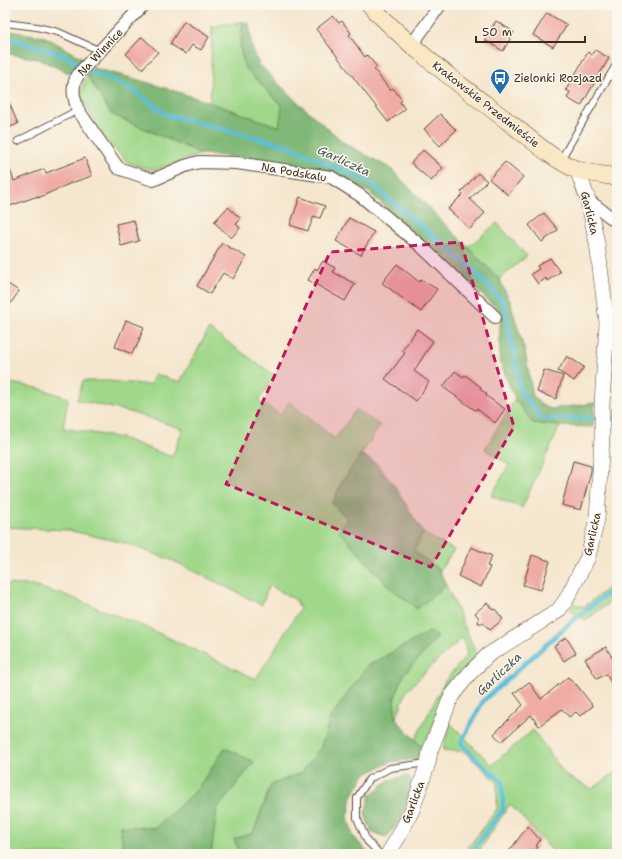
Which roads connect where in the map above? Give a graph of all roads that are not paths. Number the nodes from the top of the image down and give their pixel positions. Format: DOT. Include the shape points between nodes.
graph roads {
  1 [pos="143,5"];
  2 [pos="370,5"];
  3 [pos="440,5"];
  4 [pos="5,23"];
  5 [pos="411,46"];
  6 [pos="100,51"];
  7 [pos="617,64"];
  8 [pos="78,110"];
  9 [pos="18,141"];
  10 [pos="560,161"];
  11 [pos="577,170"];
  12 [pos="617,177"];
  13 [pos="588,200"];
  14 [pos="617,222"];
  15 [pos="495,318"];
  16 [pos="428,763"];
  17 [pos="380,854"];
  18 [pos="388,854"];
  1 -- 6 [label="street, Na Winnice"];
  2 -- 5 [label="main road, Krakowskie Przedmieście"];
  3 -- 5 [label="street"];
  4 -- 6 [label="lane" via="58,32"];
  5 -- 10 [label="main road, Krakowskie Przedmieście"];
  6 -- 8 [label="street, Na Winnice" via="74,82 74,100"];
  7 -- 10 [label="lane"];
  8 -- 9 [label="lane"];
  8 -- 15 [label="street, Na Podskalu" via="118,168 153,180 199,162 237,162 330,178 361,196 421,246"];
  10 -- 11 [label="main road, Krakowskie Przedmieście"];
  11 -- 12 [label="main road, Krakowskie Przedmieście"];
  11 -- 13 [label="street, Garlicka"];
  13 -- 14 [label="street"];
  13 -- 16 [label="street, Garlicka" via="597,243 607,323 597,519 588,557 558,611 488,655 451,697 430,751"];
  16 -- 17 [label="lane" via="390,768 369,780 358,798 357,818 368,841"];
  16 -- 18 [label="street, Garlicka" via="412,810"];
}
